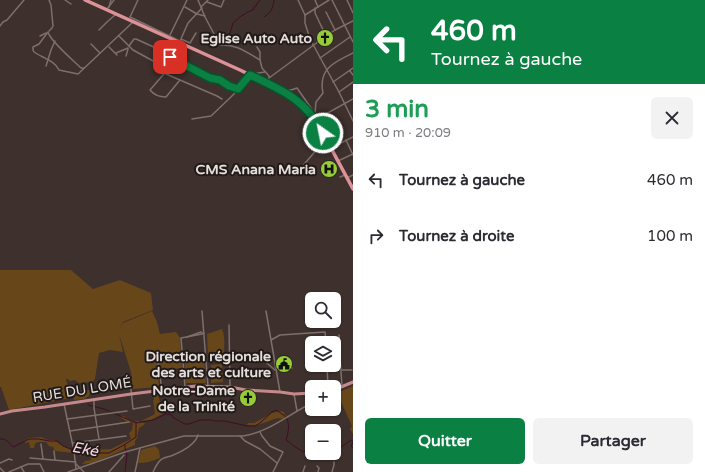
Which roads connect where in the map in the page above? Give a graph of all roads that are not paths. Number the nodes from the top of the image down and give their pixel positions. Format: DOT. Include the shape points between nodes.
graph roads {
  1 [pos="24,0"];
  2 [pos="49,0"];
  3 [pos="65,0"];
  4 [pos="86,0"];
  5 [pos="112,0"];
  6 [pos="138,0"];
  7 [pos="187,0"];
  8 [pos="198,0"];
  9 [pos="224,0"];
  10 [pos="298,0"];
  11 [pos="315,0"];
  12 [pos="330,0"];
  13 [pos="346,0"];
  14 [pos="207,1"];
  15 [pos="71,4"];
  16 [pos="184,6"];
  17 [pos="202,7"];
  18 [pos="318,7"];
  19 [pos="108,8"];
  20 [pos="315,8"];
  21 [pos="326,12"];
  22 [pos="115,13"];
  23 [pos="353,13"];
  24 [pos="197,14"];
  25 [pos="305,15"];
  26 [pos="205,16"];
  27 [pos="129,18"];
  28 [pos="353,21"];
  29 [pos="133,22"];
  30 [pos="344,25"];
  31 [pos="0,26"];
  32 [pos="99,30"];
  33 [pos="157,30"];
  34 [pos="335,30"];
  35 [pos="48,32"];
  36 [pos="196,33"];
  37 [pos="170,35"];
  38 [pos="40,36"];
  39 [pos="119,36"];
  40 [pos="326,36"];
  41 [pos="350,37"];
  42 [pos="55,41"];
  43 [pos="180,41"];
  44 [pos="353,42"];
  45 [pos="91,44"];
  46 [pos="108,46"];
  47 [pos="128,46"];
  48 [pos="186,46"];
  49 [pos="313,46"];
  50 [pos="257,47"];
  51 [pos="100,53"];
  52 [pos="353,53"];
  53 [pos="165,54"];
  54 [pos="126,56"];
  55 [pos="320,58"];
  56 [pos="47,60"];
  57 [pos="176,60"];
  58 [pos="260,60"];
  59 [pos="155,62"];
  60 [pos="46,66"];
  61 [pos="84,68"];
  62 [pos="353,68"];
  63 [pos="326,69"];
  64 [pos="168,71"];
  65 [pos="350,71"];
  66 [pos="265,72"];
  67 [pos="166,74"];
  68 [pos="250,75"];
  69 [pos="353,75"];
  70 [pos="180,80"];
  71 [pos="267,80"];
  72 [pos="333,82"];
  73 [pos="353,82"];
  74 [pos="269,87"];
  75 [pos="238,89"];
  76 [pos="339,92"];
  77 [pos="222,99"];
  78 [pos="353,99"];
  79 [pos="345,103"];
  80 [pos="315,113"];
  81 [pos="353,114"];
  82 [pos="350,116"];
  83 [pos="192,119"];
  84 [pos="317,119"];
  85 [pos="353,121"];
  86 [pos="353,137"];
  87 [pos="326,138"];
  88 [pos="346,140"];
  89 [pos="331,148"];
  90 [pos="353,154"];
  91 [pos="338,161"];
  92 [pos="300,169"];
  93 [pos="346,176"];
  94 [pos="353,176"];
  95 [pos="340,178"];
  96 [pos="353,189"];
  97 [pos="202,311"];
  98 [pos="266,311"];
  99 [pos="229,325"];
  100 [pos="203,333"];
  101 [pos="325,336"];
  102 [pos="271,340"];
  103 [pos="249,358"];
  104 [pos="158,363"];
  105 [pos="275,367"];
  106 [pos="292,368"];
  107 [pos="276,370"];
  108 [pos="341,370"];
  109 [pos="352,370"];
  110 [pos="130,380"];
  111 [pos="353,382"];
  112 [pos="208,386"];
  113 [pos="185,387"];
  114 [pos="230,387"];
  115 [pos="342,387"];
  116 [pos="162,390"];
  117 [pos="280,392"];
  118 [pos="305,393"];
  119 [pos="131,394"];
  120 [pos="294,394"];
  121 [pos="94,400"];
  122 [pos="64,404"];
  123 [pos="150,406"];
  124 [pos="305,407"];
  125 [pos="127,411"];
  126 [pos="296,412"];
  127 [pos="0,414"];
  128 [pos="95,415"];
  129 [pos="67,419"];
  130 [pos="129,422"];
  131 [pos="97,427"];
  132 [pos="70,431"];
  133 [pos="260,432"];
  134 [pos="198,435"];
  135 [pos="126,436"];
  136 [pos="240,436"];
  137 [pos="100,440"];
  138 [pos="72,443"];
  139 [pos="41,444"];
  140 [pos="140,448"];
  141 [pos="54,451"];
  142 [pos="124,455"];
  143 [pos="30,458"];
  144 [pos="43,458"];
  145 [pos="12,460"];
  146 [pos="56,460"];
  147 [pos="277,462"];
  148 [pos="334,462"];
  149 [pos="0,463"];
  150 [pos="76,463"];
  151 [pos="305,466"];
  152 [pos="317,466"];
  153 [pos="21,467"];
  154 [pos="0,468"];
  155 [pos="80,468"];
  156 [pos="76,469"];
  157 [pos="4,472"];
  158 [pos="9,472"];
  159 [pos="24,472"];
  160 [pos="44,472"];
  161 [pos="68,472"];
  162 [pos="84,472"];
  163 [pos="109,472"];
  164 [pos="135,472"];
  165 [pos="153,472"];
  166 [pos="273,472"];
  167 [pos="303,472"];
  168 [pos="318,472"];
  169 [pos="332,472"];
  1 -- 31 [label="street"];
  2 -- 35 [label="street" via="53,26"];
  3 -- 15 [label="street"];
  4 -- 19 [label="highway"];
  5 -- 19 [label="street"];
  6 -- 27 [label="street"];
  7 -- 16 [label="street"];
  8 -- 17 [label="street"];
  9 -- 14 [label="street" via="220,7"];
  10 -- 25 [label="street"];
  11 -- 18 [label="street"];
  12 -- 18 [label="street"];
  12 -- 30 [label="street"];
  13 -- 23 [label="street"];
  14 -- 17 [label="street"];
  16 -- 24 [label="street"];
  16 -- 37 [label="street"];
  17 -- 24 [label="street"];
  17 -- 26 [label="street"];
  18 -- 20 [label="street"];
  19 -- 22 [label="highway"];
  20 -- 25 [label="street"];
  20 -- 40 [label="street" via="315,14"];
  21 -- 34 [label="street"];
  22 -- 27 [label="highway"];
  22 -- 32 [label="street"];
  24 -- 26 [label="street"];
  24 -- 43 [label="street" via="188,23"];
  25 -- 49 [label="street"];
  26 -- 58 [label="street" via="220,45 237,46"];
  27 -- 29 [label="highway"];
  27 -- 33 [label="street"];
  28 -- 30 [label="street"];
  29 -- 33 [label="highway"];
  29 -- 39 [label="street"];
  30 -- 34 [label="street"];
  30 -- 41 [label="street"];
  33 -- 37 [label="street"];
  33 -- 43 [label="highway"];
  34 -- 40 [label="street"];
  35 -- 38 [label="street"];
  35 -- 42 [label="street"];
  35 -- 56 [label="street" via="39,44 33,47 34,52"];
  36 -- 43 [label="street" via="190,43"];
  37 -- 43 [label="street"];
  39 -- 46 [label="street"];
  39 -- 47 [label="street"];
  40 -- 49 [label="street"];
  41 -- 44 [label="street"];
  41 -- 55 [label="street"];
  42 -- 56 [label="street"];
  42 -- 61 [label="street" via="59,48"];
  43 -- 48 [label="highway"];
  43 -- 53 [label="street"];
  45 -- 51 [label="street"];
  46 -- 47 [label="street" via="117,54"];
  46 -- 51 [label="street"];
  47 -- 53 [label="street" via="136,38"];
  47 -- 54 [label="street"];
  47 -- 59 [label="street"];
  48 -- 57 [label="street"];
  48 -- 68 [label="highway"];
  49 -- 55 [label="street"];
  49 -- 71 [label="street"];
  50 -- 58 [label="street"];
  51 -- 61 [label="street"];
  52 -- 63 [label="street"];
  53 -- 57 [label="street"];
  53 -- 59 [label="street"];
  55 -- 63 [label="street"];
  56 -- 60 [label="street"];
  56 -- 61 [label="street" via="62,71 78,74"];
  57 -- 64 [label="street"];
  57 -- 75 [label="street"];
  58 -- 66 [label="street"];
  59 -- 64 [label="street"];
  62 -- 65 [label="street"];
  63 -- 72 [label="street"];
  63 -- 80 [label="street" via="321,84 323,93 316,102"];
  64 -- 67 [label="street"];
  65 -- 69 [label="street"];
  65 -- 72 [label="street"];
  66 -- 68 [label="street"];
  66 -- 71 [label="street" via="269,76"];
  67 -- 70 [label="street"];
  67 -- 70 [label="street" via="150,90 152,93 166,97"];
  68 -- 71 [label="highway"];
  68 -- 74 [label="street"];
  68 -- 75 [label="street"];
  70 -- 77 [label="street"];
  71 -- 80 [label="street" via="287,90 298,88"];
  71 -- 84 [label="highway" via="290,95"];
  72 -- 76 [label="street"];
  73 -- 76 [label="street"];
  75 -- 83 [label="street" via="211,116"];
  76 -- 79 [label="street"];
  78 -- 79 [label="street"];
  79 -- 82 [label="street"];
  79 -- 84 [label="street"];
  80 -- 84 [label="street"];
  81 -- 82 [label="street"];
  82 -- 85 [label="street"];
  84 -- 87 [label="highway"];
  86 -- 88 [label="street"];
  87 -- 89 [label="highway"];
  87 -- 92 [label="street"];
  88 -- 89 [label="street"];
  88 -- 90 [label="street"];
  89 -- 91 [label="highway"];
  90 -- 91 [label="street"];
  91 -- 93 [label="highway"];
  93 -- 94 [label="street"];
  93 -- 95 [label="street"];
  93 -- 96 [label="highway"];
  97 -- 100 [label="street"];
  98 -- 102 [label="street"];
  99 -- 114 [label="street"];
  100 -- 112 [label="street"];
  100 -- 113 [label="street" via="181,338"];
  101 -- 102 [label="street" via="325,332 280,335"];
  102 -- 105 [label="street"];
  103 -- 107 [label="street" via="262,359"];
  104 -- 116 [label="street"];
  105 -- 106 [label="street"];
  105 -- 107 [label="street"];
  107 -- 117 [label="street"];
  108 -- 109 [label="street"];
  108 -- 115 [label="street"];
  110 -- 119 [label="street"];
  111 -- 115 [label="main road"];
  112 -- 113 [label="main road, RUE DU LOMÉ"];
  112 -- 114 [label="main road, RUE DU LOMÉ"];
  113 -- 116 [label="main road, RUE DU LOMÉ"];
  114 -- 117 [label="main road, RUE DU LOMÉ"];
  116 -- 119 [label="main road, RUE DU LOMÉ"];
  117 -- 120 [label="main road, RUE DU LOMÉ"];
  118 -- 120 [label="main road, RUE DU LOMÉ"];
  119 -- 121 [label="main road, RUE DU LOMÉ"];
  119 -- 123 [label="street" via="133,409"];
  120 -- 126 [label="street"];
  121 -- 122 [label="main road, RUE DU LOMÉ"];
  121 -- 128 [label="street"];
  122 -- 127 [label="main road, RUE DU LOMÉ"];
  122 -- 129 [label="street"];
  124 -- 126 [label="street"];
  125 -- 128 [label="street"];
  126 -- 133 [label="street"];
  128 -- 129 [label="street"];
  128 -- 131 [label="street"];
  129 -- 132 [label="street"];
  130 -- 131 [label="street"];
  131 -- 132 [label="street"];
  131 -- 137 [label="street"];
  132 -- 138 [label="street"];
  133 -- 136 [label="street"];
  133 -- 147 [label="street" via="270,446 283,452"];
  134 -- 136 [label="street"];
  134 -- 140 [label="street" via="178,437"];
  134 -- 165 [label="street" via="188,447 162,458"];
  135 -- 137 [label="street"];
  136 -- 147 [label="street"];
  137 -- 138 [label="street"];
  138 -- 150 [label="street"];
  139 -- 144 [label="street"];
  140 -- 155 [label="street"];
  140 -- 164 [label="street"];
  141 -- 146 [label="street"];
  142 -- 163 [label="street"];
  143 -- 144 [label="street"];
  144 -- 146 [label="street"];
  145 -- 149 [label="street"];
  146 -- 150 [label="street"];
  147 -- 166 [label="street"];
  148 -- 169 [label="street"];
  150 -- 155 [label="street"];
  150 -- 156 [label="street"];
  151 -- 167 [label="street"];
  152 -- 168 [label="street"];
  153 -- 158 [label="street"];
  153 -- 159 [label="street"];
  153 -- 160 [label="street" via="40,464"];
  154 -- 157 [label="street"];
  155 -- 156 [label="street"];
  155 -- 162 [label="street"];
  156 -- 161 [label="street"];
}
